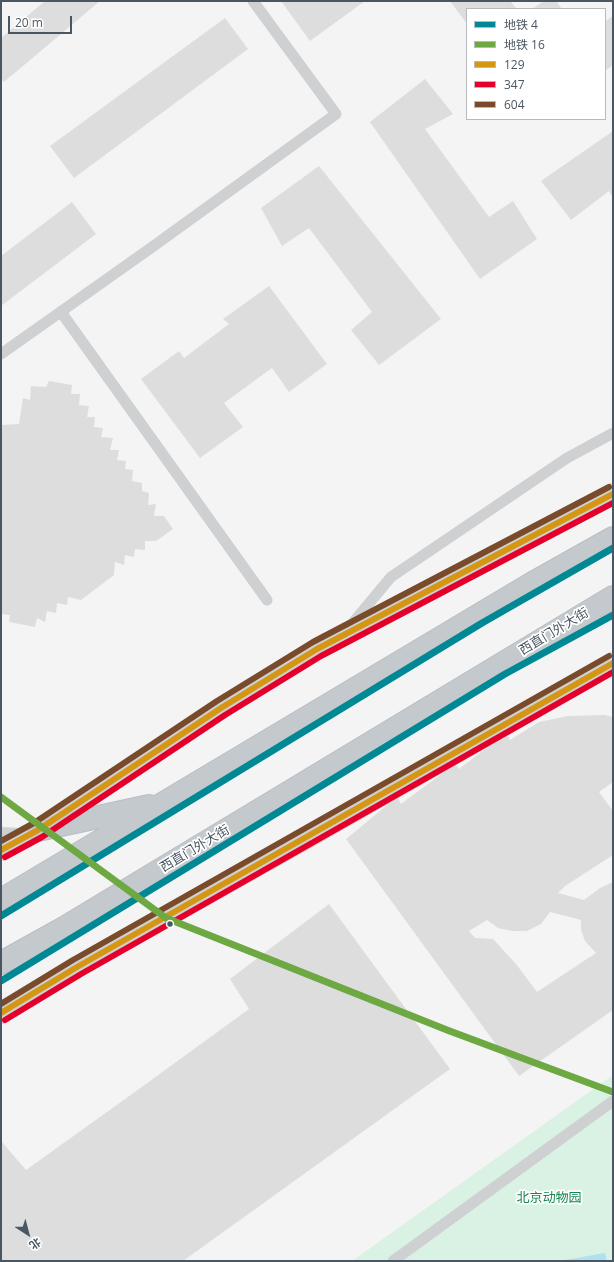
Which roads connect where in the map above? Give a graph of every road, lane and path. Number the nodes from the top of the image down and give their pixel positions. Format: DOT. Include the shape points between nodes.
graph roads {
  1 [pos="253,1"];
  2 [pos="61,312"];
  3 [pos="1,354"];
  4 [pos="613,433"];
  5 [pos="613,494"];
  6 [pos="613,527"];
  7 [pos="613,538"];
  8 [pos="531,584"];
  9 [pos="613,596"];
  10 [pos="267,600"];
  11 [pos="613,611"];
  12 [pos="552,633"];
  13 [pos="344,634"];
  14 [pos="613,663"];
  15 [pos="168,802"];
  16 [pos="20,836"];
  17 [pos="1,850"];
  18 [pos="1,900"];
  19 [pos="1,963"];
  20 [pos="1,1013"];
  21 [pos="613,1101"];
  22 [pos="393,1261"];
  1 -- 2 [label="lane" via="336,114"];
  2 -- 3 [label="lane"];
  2 -- 10 [label="lane"];
  4 -- 13 [label="lane" via="568,458 391,577"];
  5 -- 13 [label="street"];
  6 -- 8 [label="highway"];
  7 -- 8 [label="highway"];
  8 -- 15 [label="highway"];
  9 -- 12 [label="highway, 西直门外大街"];
  11 -- 12 [label="highway"];
  12 -- 19 [label="highway, 西直门外大街" via="64,928"];
  13 -- 16 [label="street" via="221,708"];
  14 -- 20 [label="street" via="77,967"];
  15 -- 16 [label="highway"];
  15 -- 18 [label="highway"];
  16 -- 17 [label="street"];
  21 -- 22 [label="lane"];
}
